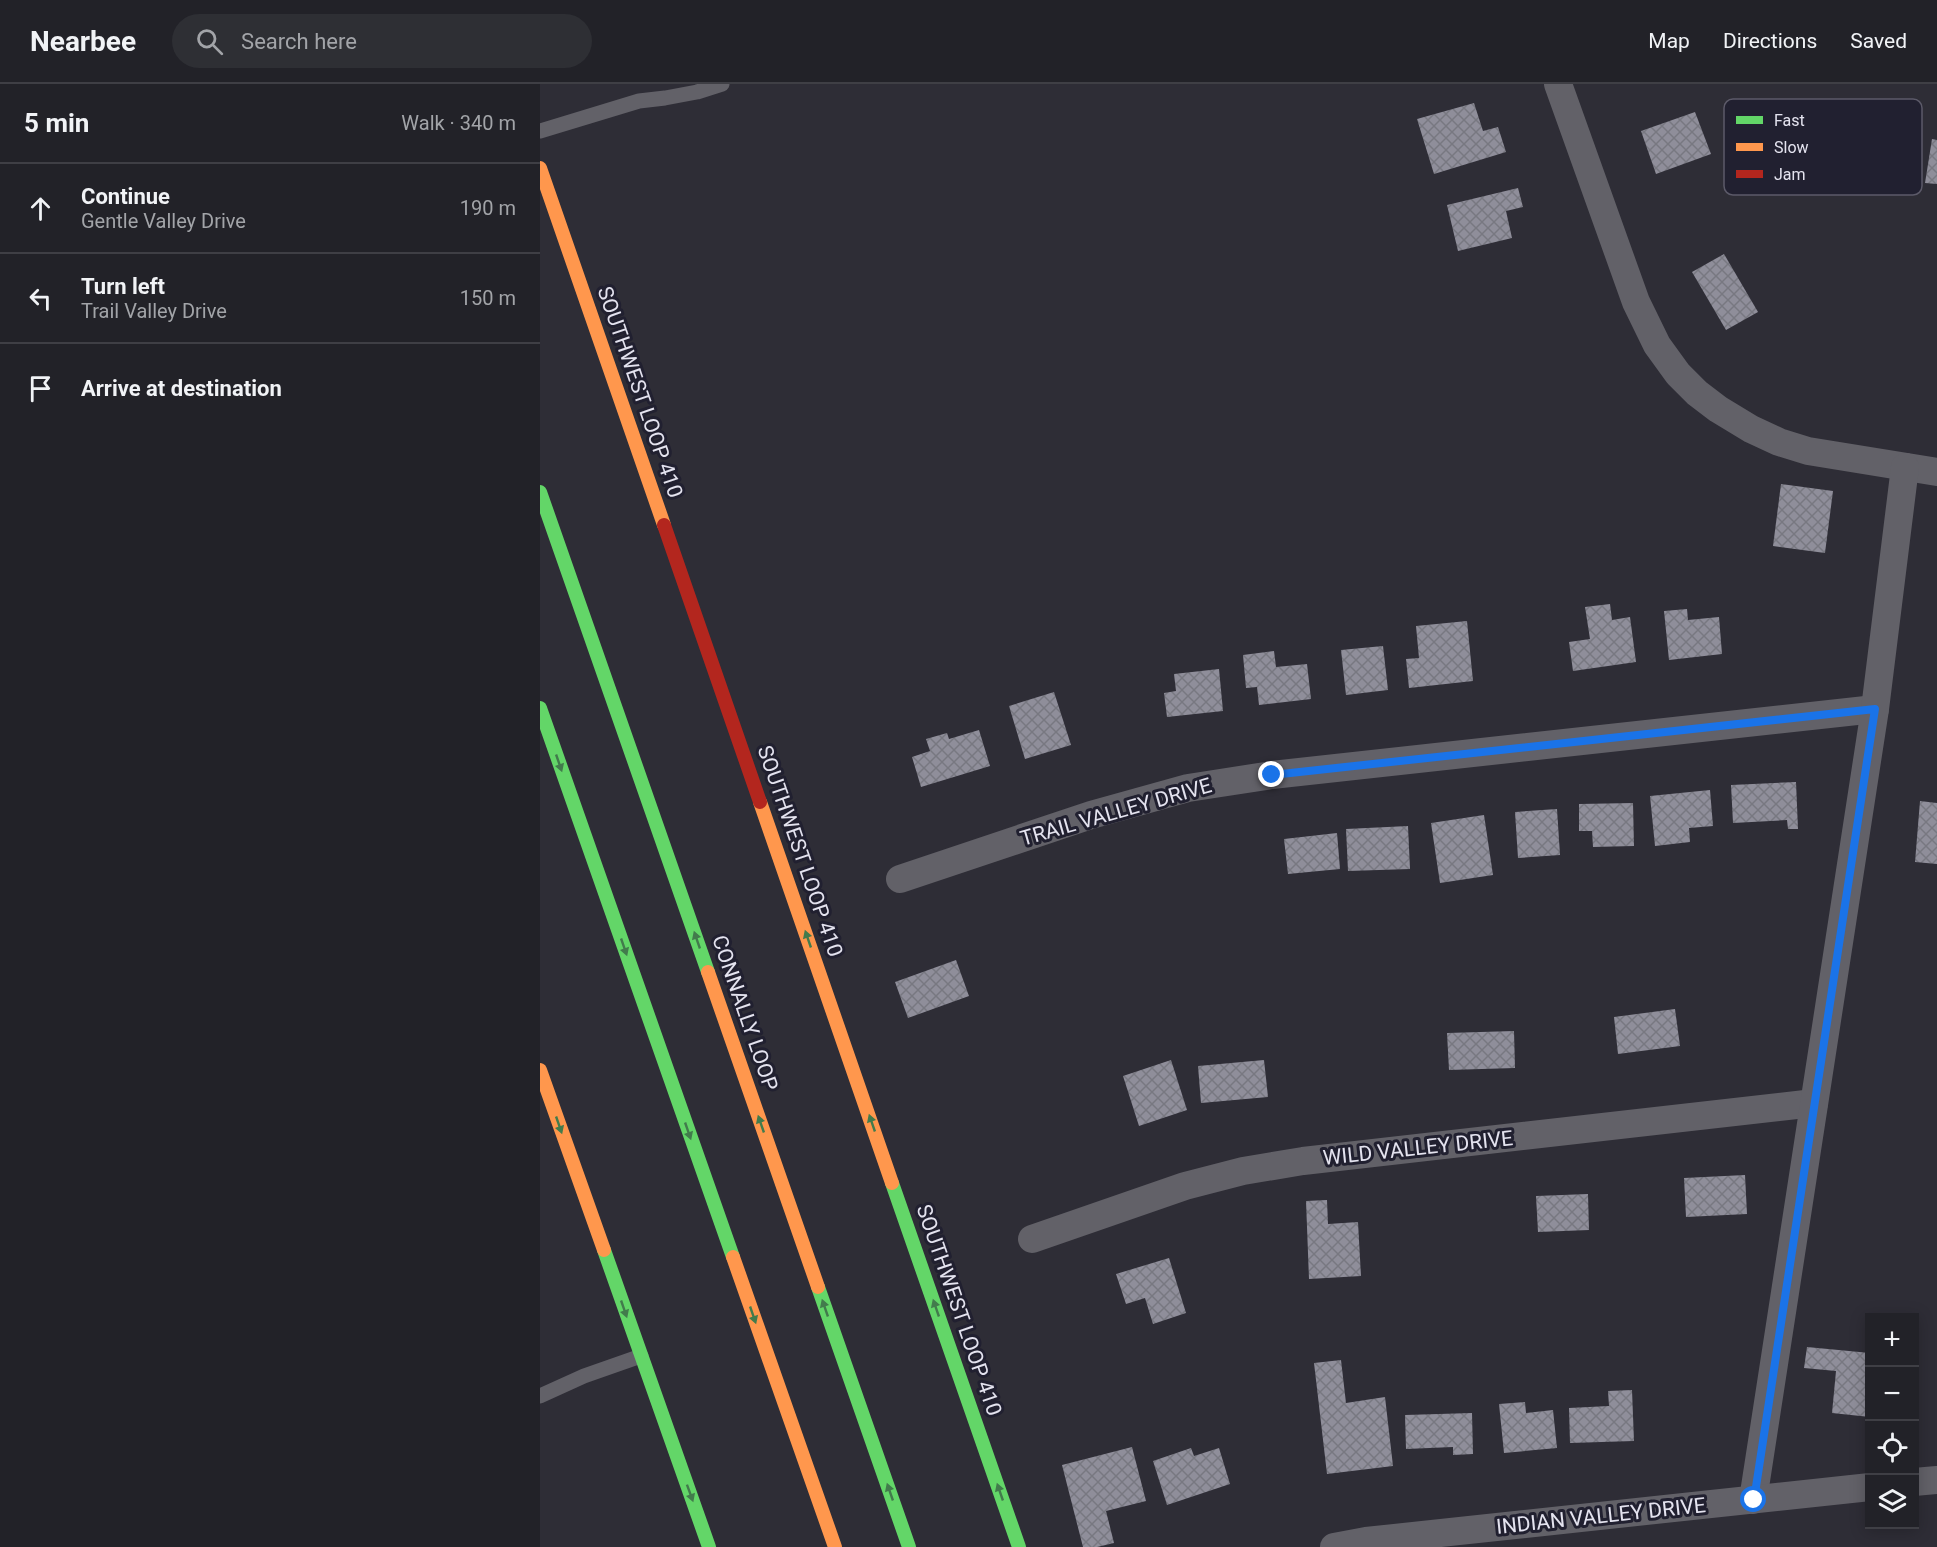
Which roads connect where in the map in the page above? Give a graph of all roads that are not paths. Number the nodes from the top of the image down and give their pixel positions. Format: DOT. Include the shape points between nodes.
graph roads {
  1 [pos="722,84"];
  2 [pos="1558,84"];
  3 [pos="540,131"];
  4 [pos="540,168"];
  5 [pos="1905,467"];
  6 [pos="1937,472"];
  7 [pos="540,492"];
  8 [pos="540,708"];
  9 [pos="1875,709"];
  10 [pos="900,879"];
  11 [pos="540,1070"];
  12 [pos="1814,1103"];
  13 [pos="1032,1239"];
  14 [pos="641,1356"];
  15 [pos="540,1396"];
  16 [pos="1937,1480"];
  17 [pos="1919,1482"];
  18 [pos="1865,1487"];
  19 [pos="1754,1500"];
  20 [pos="709,1547"];
  21 [pos="834,1547"];
  22 [pos="909,1547"];
  23 [pos="1019,1547"];
  24 [pos="1334,1547"];
  1 -- 3 [label="lane" via="698,92 639,101"];
  2 -- 5 [label="street" via="1636,302 1657,345 1678,374 1718,409 1779,442 1808,451"];
  23 -- 4 [label="main road, SOUTHWEST LOOP 410, one-way"];
  5 -- 6 [label="street"];
  5 -- 9 [label="street"];
  22 -- 7 [label="main road, CONNALLY LOOP, one-way"];
  8 -- 21 [label="main road, one-way"];
  9 -- 10 [label="street, TRAIL VALLEY DRIVE" via="1272,775 1188,788 1091,814"];
  9 -- 12 [label="street"];
  11 -- 14 [label="main road, one-way"];
  12 -- 13 [label="street, WILD VALLEY DRIVE" via="1243,1171 1185,1186"];
  12 -- 19 [label="street"];
  14 -- 15 [label="lane"];
  14 -- 20 [label="main road, one-way"];
  16 -- 17 [label="street"];
  18 -- 19 [label="street, INDIAN VALLEY DRIVE"];
  19 -- 24 [label="street, INDIAN VALLEY DRIVE"];
}
